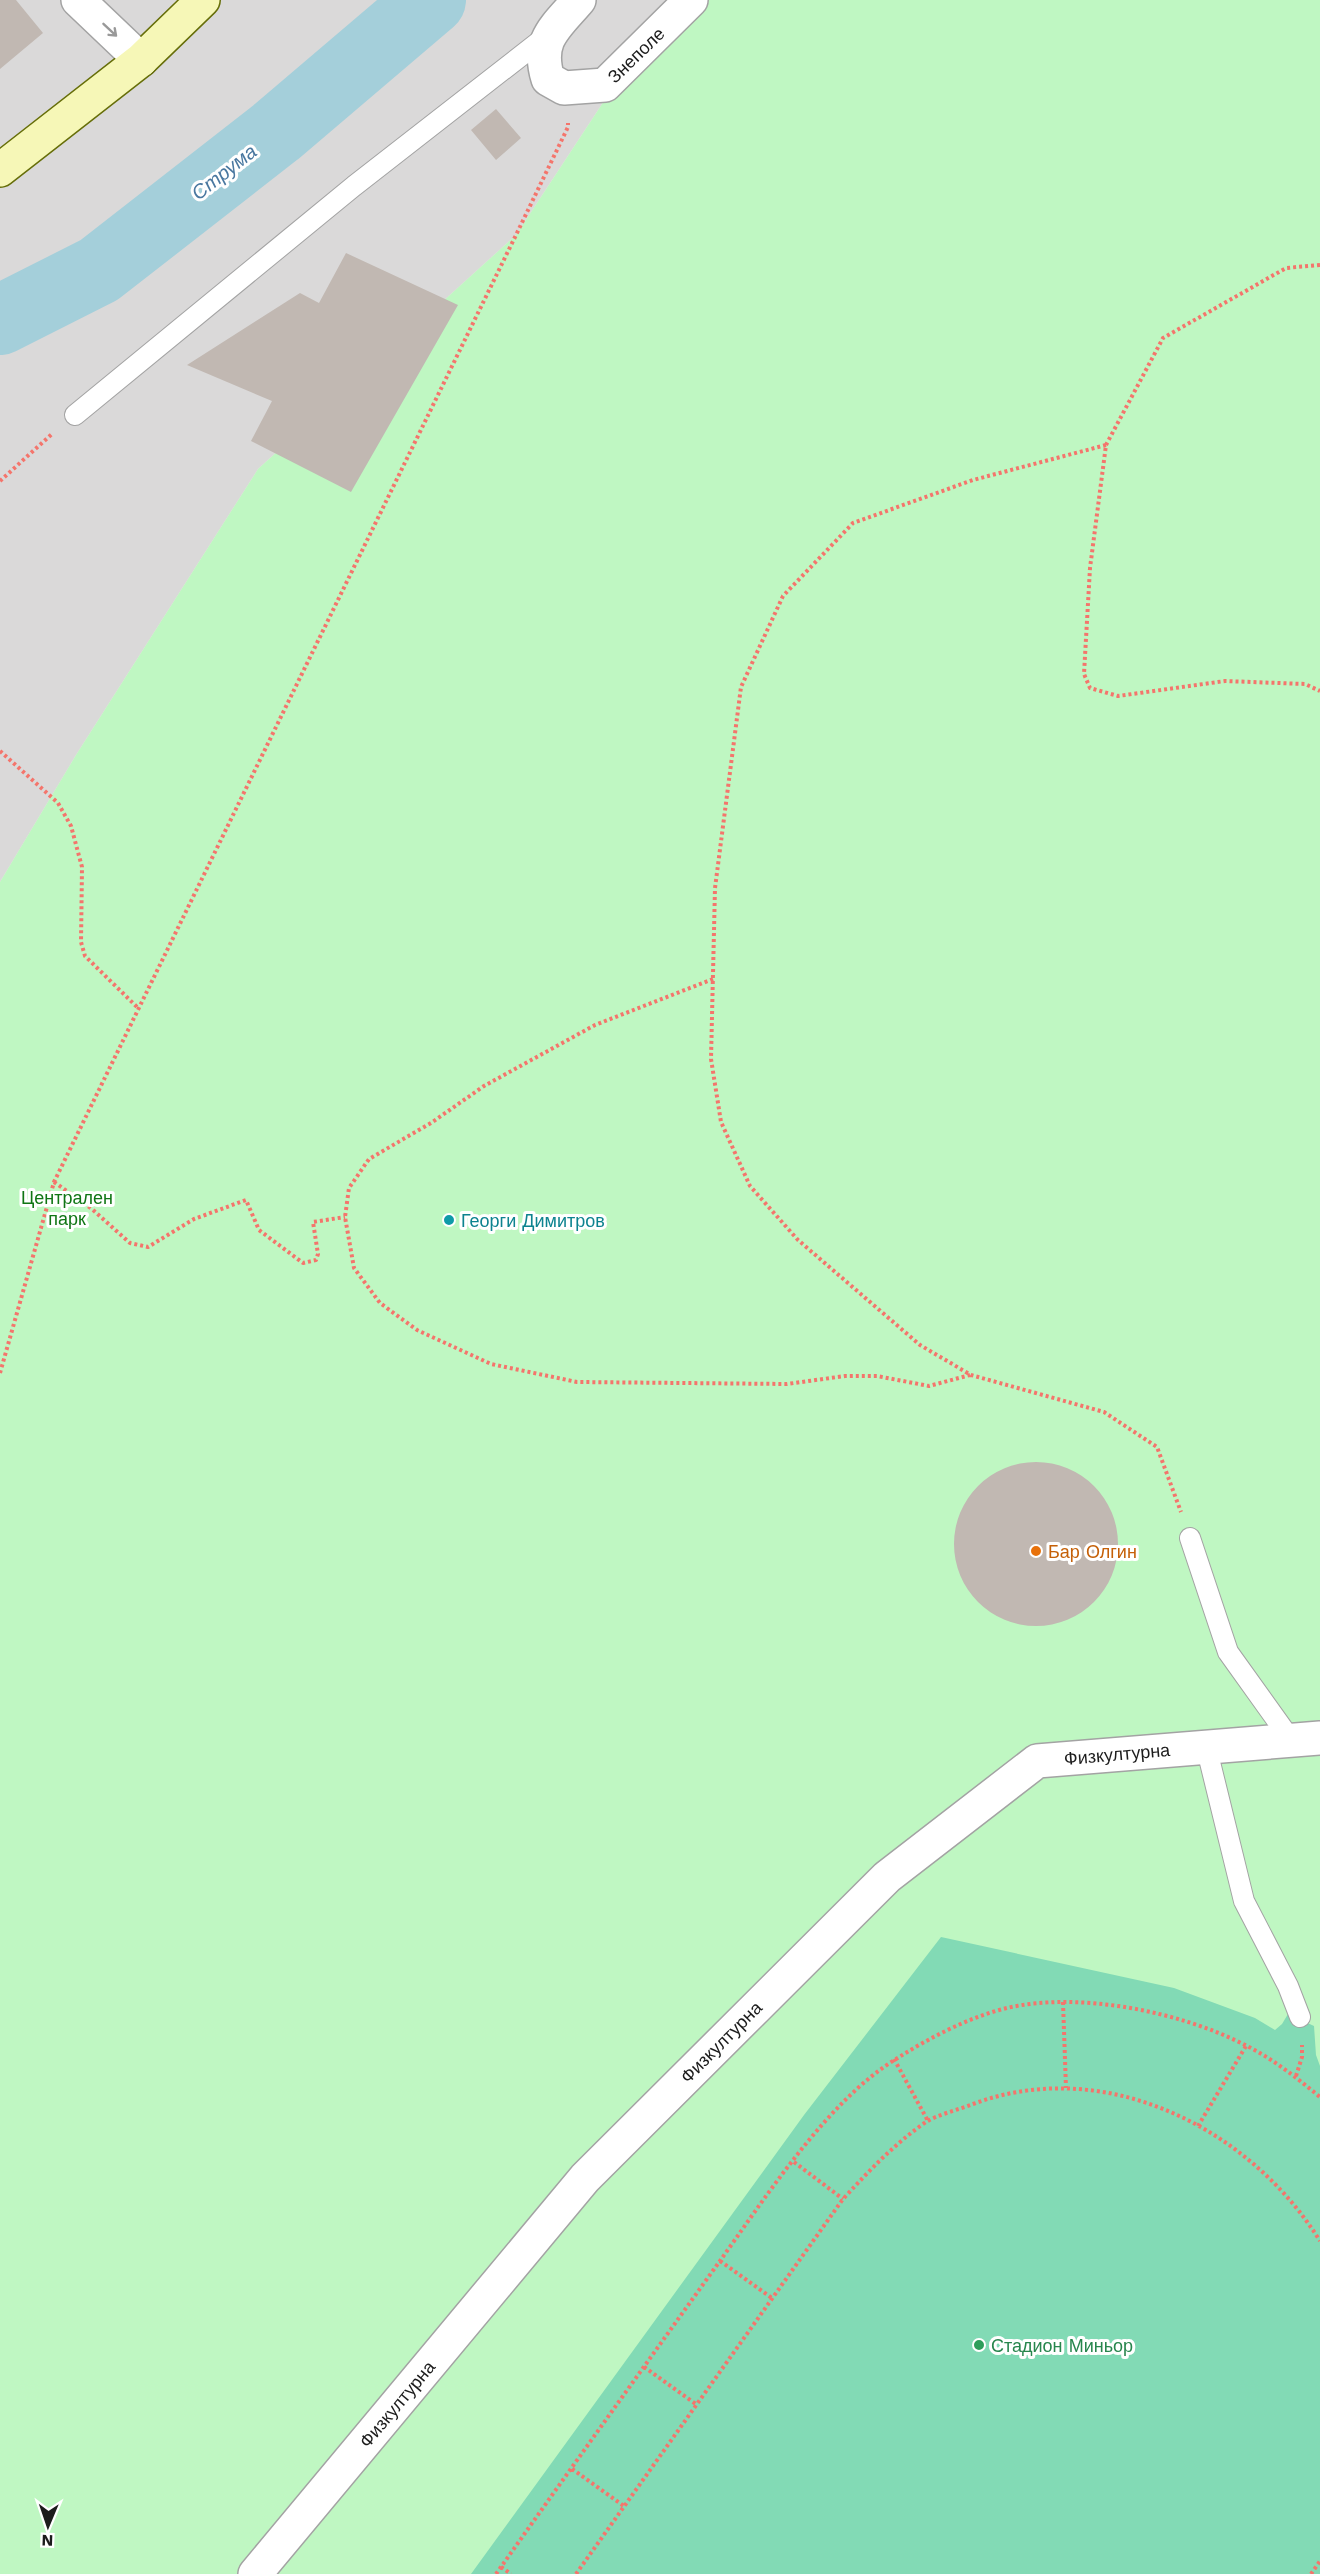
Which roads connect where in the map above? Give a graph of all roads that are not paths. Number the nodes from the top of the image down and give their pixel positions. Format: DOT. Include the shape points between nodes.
graph roads {
  1 [pos="78,0"];
  2 [pos="203,0"];
  3 [pos="579,0"];
  4 [pos="691,0"];
  5 [pos="549,34"];
  6 [pos="141,60"];
  7 [pos="0,170"];
  8 [pos="75,415"];
  9 [pos="1190,1538"];
  10 [pos="1306,1739"];
  11 [pos="1206,1746"];
  12 [pos="1300,2017"];
  13 [pos="255,2574"];
  1 -- 6 [label="street, one-way"];
  2 -- 6 [label="main road"];
  3 -- 5 [label="street"];
  4 -- 5 [label="street, Знеполе" via="605,85 564,88 548,79 542,60"];
  5 -- 8 [label="lane" via="354,186"];
  6 -- 7 [label="main road"];
  9 -- 10 [label="lane" via="1228,1653"];
  10 -- 11 [label="street, Физкултурна"];
  11 -- 12 [label="lane" via="1244,1901"];
  11 -- 13 [label="street, Физкултурна" via="1036,1761 887,1877 585,2178"];
}
